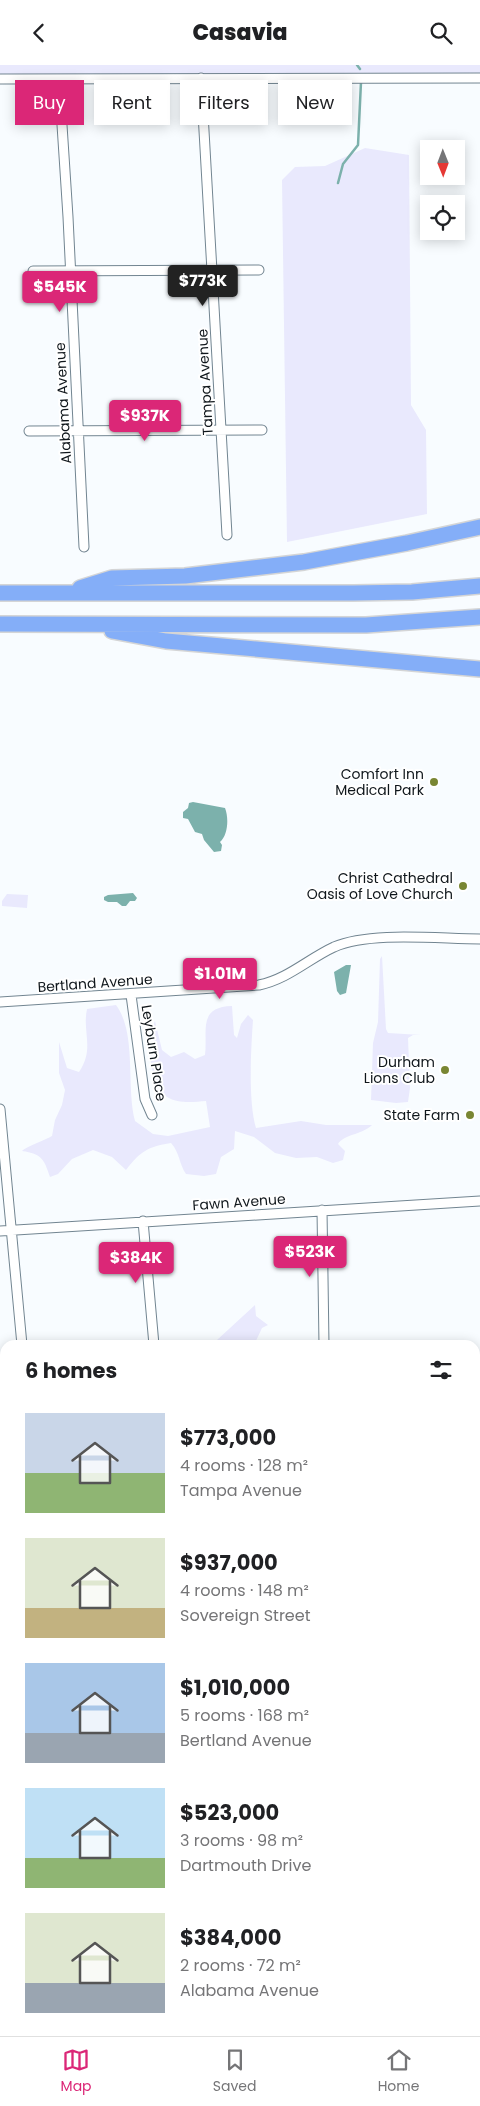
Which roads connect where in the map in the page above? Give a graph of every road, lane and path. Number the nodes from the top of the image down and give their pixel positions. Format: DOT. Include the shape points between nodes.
graph roads {
  1 [pos="201,78"];
  2 [pos="480,78"];
  3 [pos="0,79"];
  4 [pos="59,79"];
  5 [pos="70,270"];
  6 [pos="259,270"];
  7 [pos="33,271"];
  8 [pos="212,271"];
  9 [pos="262,430"];
  10 [pos="28,431"];
  11 [pos="79,431"];
  12 [pos="222,431"];
  13 [pos="480,527"];
  14 [pos="227,535"];
  15 [pos="84,547"];
  16 [pos="480,586"];
  17 [pos="0,593"];
  18 [pos="67,593"];
  19 [pos="480,617"];
  20 [pos="0,624"];
  21 [pos="68,624"];
  22 [pos="480,669"];
  23 [pos="480,939"];
  24 [pos="131,995"];
  25 [pos="0,1002"];
  26 [pos="0,1109"];
  27 [pos="152,1115"];
  28 [pos="480,1201"];
  29 [pos="322,1210"];
  30 [pos="142,1221"];
  31 [pos="12,1230"];
  32 [pos="0,1231"];
  33 [pos="22,1340"];
  34 [pos="154,1340"];
  35 [pos="324,1340"];
  1 -- 2 [label="street"];
  1 -- 4 [label="street"];
  1 -- 8 [label="street, Tampa Avenue"];
  3 -- 4 [label="street"];
  4 -- 5 [label="street, Alabama Avenue"];
  5 -- 7 [label="street"];
  5 -- 8 [label="street"];
  5 -- 11 [label="street, Alabama Avenue"];
  6 -- 8 [label="street"];
  8 -- 12 [label="street, Tampa Avenue"];
  9 -- 12 [label="street"];
  10 -- 11 [label="street"];
  11 -- 12 [label="street"];
  11 -- 15 [label="street, Alabama Avenue"];
  12 -- 14 [label="street, Tampa Avenue"];
  13 -- 18 [label="highway" via="360,553 264,568 185,576 112,578"];
  16 -- 18 [label="highway" via="412,592"];
  17 -- 18 [label="highway"];
  19 -- 21 [label="highway" via="366,625"];
  20 -- 21 [label="highway"];
  21 -- 22 [label="highway" via="166,641"];
  23 -- 24 [label="street, Bertland Avenue" via="366,939 335,947 271,983"];
  24 -- 25 [label="street, Bertland Avenue"];
  24 -- 27 [label="street, Leyburn Place" via="145,1099"];
  26 -- 31 [label="street"];
  28 -- 29 [label="street, Fawn Avenue"];
  29 -- 30 [label="street, Fawn Avenue"];
  29 -- 35 [label="street"];
  30 -- 31 [label="street, Fawn Avenue"];
  30 -- 34 [label="street"];
  31 -- 32 [label="street, Fawn Avenue"];
  31 -- 33 [label="street"];
}
